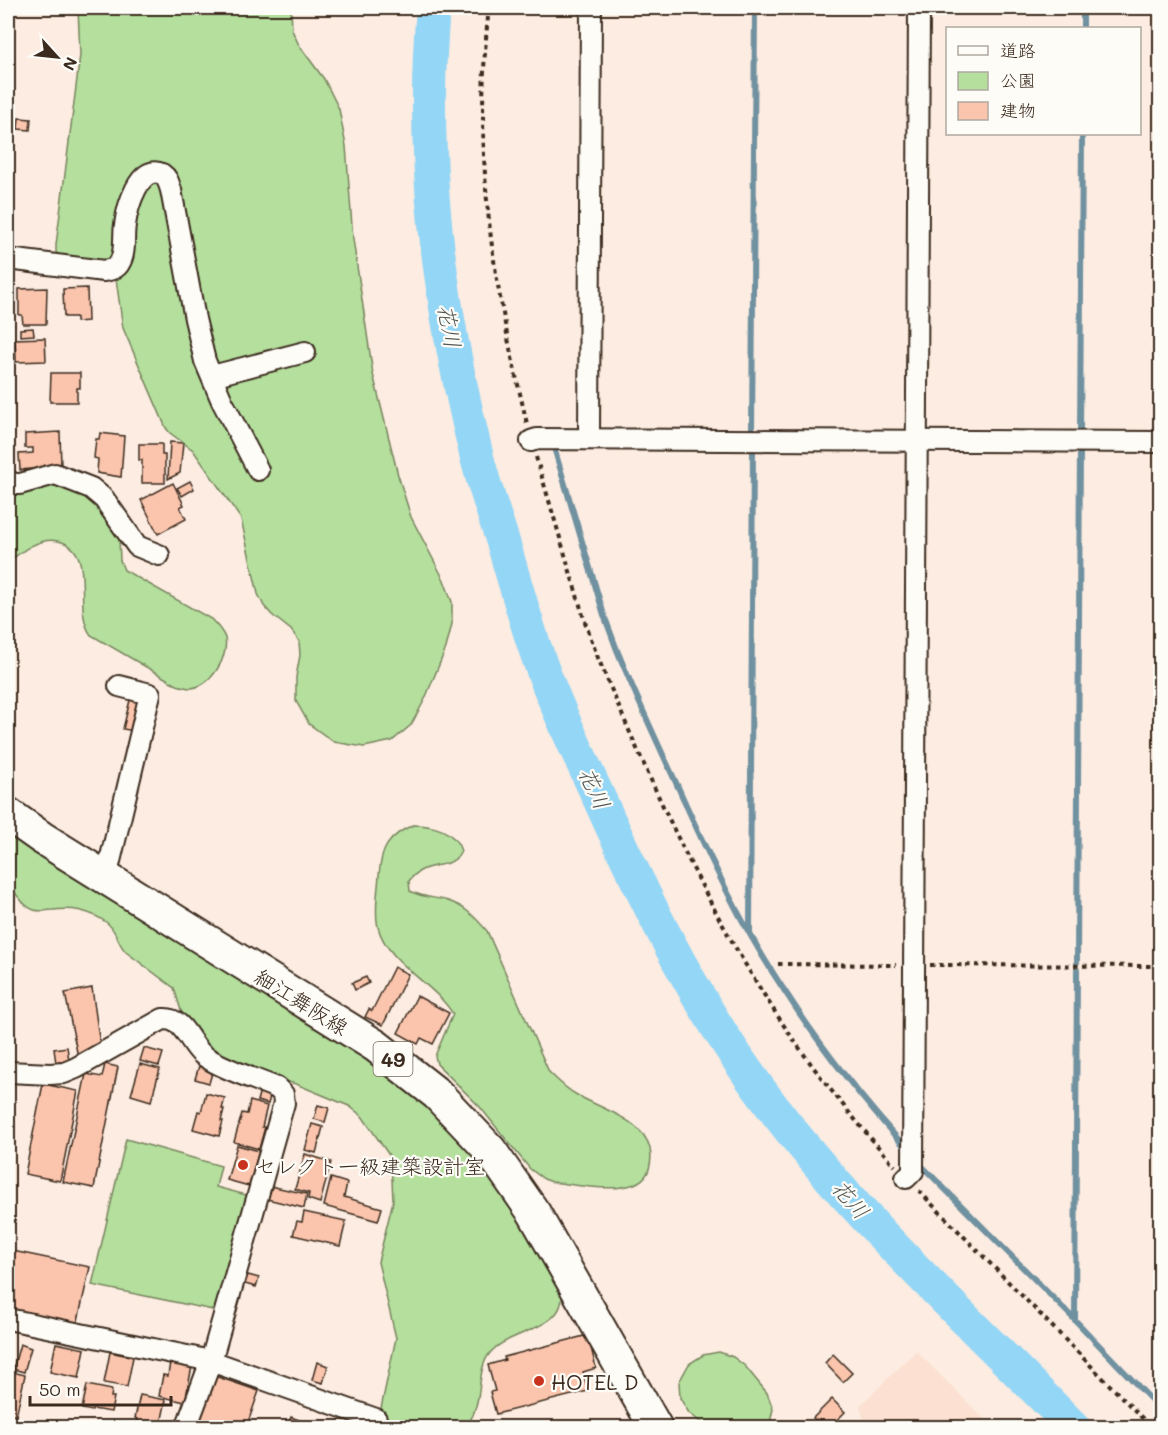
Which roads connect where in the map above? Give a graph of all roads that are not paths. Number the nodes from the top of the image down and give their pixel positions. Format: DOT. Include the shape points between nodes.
graph roads {
  1 [pos="591,8"];
  2 [pos="919,8"];
  3 [pos="8,259"];
  4 [pos="305,352"];
  5 [pos="212,376"];
  6 [pos="589,439"];
  7 [pos="531,441"];
  8 [pos="917,441"];
  9 [pos="1161,442"];
  10 [pos="258,470"];
  11 [pos="8,480"];
  12 [pos="159,555"];
  13 [pos="118,686"];
  14 [pos="8,814"];
  15 [pos="106,878"];
  16 [pos="8,1072"];
  17 [pos="906,1178"];
  18 [pos="8,1320"];
  19 [pos="211,1361"];
  20 [pos="376,1419"];
  21 [pos="186,1428"];
  22 [pos="656,1428"];
  1 -- 6 [label="street"];
  2 -- 8 [label="street"];
  3 -- 5 [label="street" via="113,269 120,263 126,214 138,184 143,176 162,174 169,181 195,319"];
  4 -- 5 [label="street"];
  5 -- 10 [label="street"];
  6 -- 7 [label="street"];
  6 -- 8 [label="street"];
  8 -- 9 [label="street"];
  8 -- 17 [label="street" via="913,1171"];
  11 -- 12 [label="street" via="20,484 55,474 90,488 104,499 137,546"];
  13 -- 15 [label="street" via="150,694"];
  14 -- 15 [label="main road, 細江舞阪線 / 49"];
  15 -- 22 [label="main road, 細江舞阪線 / 49" via="376,1047 464,1121 490,1150 534,1213"];
  16 -- 19 [label="street" via="64,1073 171,1018 204,1055 284,1094"];
  18 -- 19 [label="street"];
  19 -- 20 [label="street"];
  19 -- 21 [label="street"];
}
